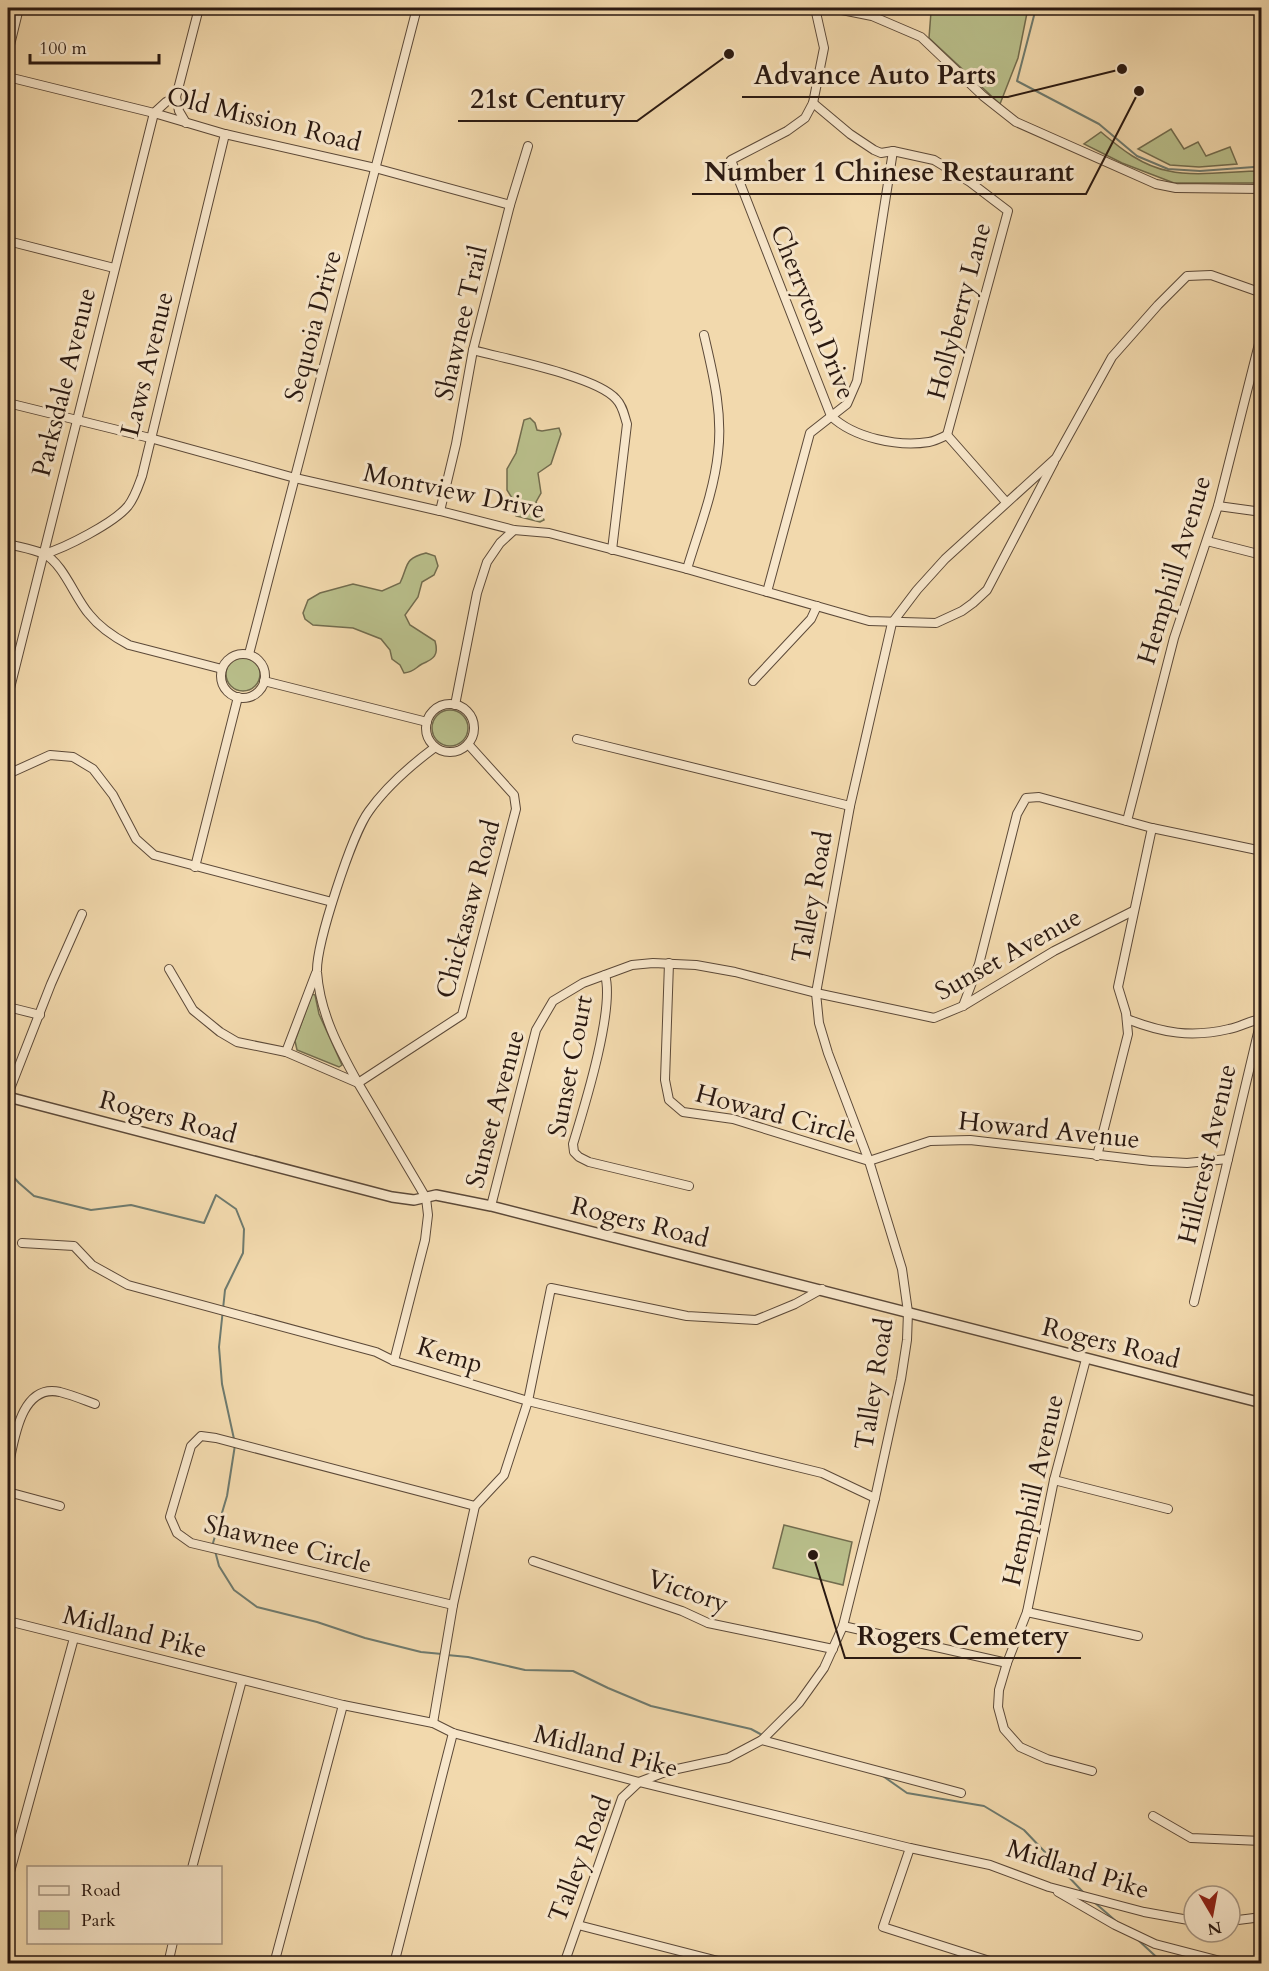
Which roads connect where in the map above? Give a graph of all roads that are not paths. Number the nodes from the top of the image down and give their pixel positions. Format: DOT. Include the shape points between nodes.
graph roads {
  1 [pos="19,8"];
  2 [pos="199,8"];
  3 [pos="417,8"];
  4 [pos="815,8"];
  5 [pos="832,8"];
  6 [pos="8,53"];
  7 [pos="8,77"];
  8 [pos="176,97"];
  9 [pos="813,103"];
  10 [pos="154,113"];
  11 [pos="186,123"];
  12 [pos="225,134"];
  13 [pos="528,146"];
  14 [pos="893,151"];
  15 [pos="375,168"];
  16 [pos="1262,189"];
  17 [pos="510,205"];
  18 [pos="8,241"];
  19 [pos="114,268"];
  20 [pos="1262,293"];
  21 [pos="1262,333"];
  22 [pos="704,335"];
  23 [pos="473,350"];
  24 [pos="8,403"];
  25 [pos="831,416"];
  26 [pos="76,420"];
  27 [pos="947,435"];
  28 [pos="150,438"];
  29 [pos="1056,458"];
  30 [pos="295,478"];
  31 [pos="1006,502"];
  32 [pos="1218,506"];
  33 [pos="440,511"];
  34 [pos="1262,512"];
  35 [pos="514,530"];
  36 [pos="1207,541"];
  37 [pos="8,544"];
  38 [pos="612,550"];
  39 [pos="44,554"];
  40 [pos="1262,555"];
  41 [pos="687,569"];
  42 [pos="767,592"];
  43 [pos="817,606"];
  44 [pos="892,623"];
  45 [pos="249,654"];
  46 [pos="222,669"];
  47 [pos="264,681"];
  48 [pos="753,681"];
  49 [pos="8,696"];
  50 [pos="238,697"];
  51 [pos="455,705"];
  52 [pos="427,722"];
  53 [pos="577,740"];
  54 [pos="468,744"];
  55 [pos="434,748"];
  56 [pos="8,774"];
  57 [pos="850,806"];
  58 [pos="1127,820"];
  59 [pos="1152,828"];
  60 [pos="1262,850"];
  61 [pos="195,867"];
  62 [pos="332,902"];
  63 [pos="1133,911"];
  64 [pos="82,914"];
  65 [pos="669,963"];
  66 [pos="169,969"];
  67 [pos="317,970"];
  68 [pos="605,975"];
  69 [pos="816,993"];
  70 [pos="963,1006"];
  71 [pos="8,1007"];
  72 [pos="40,1015"];
  73 [pos="1261,1018"];
  74 [pos="1127,1019"];
  75 [pos="286,1052"];
  76 [pos="358,1083"];
  77 [pos="8,1096"];
  78 [pos="1097,1156"];
  79 [pos="1228,1159"];
  80 [pos="869,1161"];
  81 [pos="689,1186"];
  82 [pos="426,1198"];
  83 [pos="491,1206"];
  84 [pos="22,1243"];
  85 [pos="822,1290"];
  86 [pos="1194,1302"];
  87 [pos="908,1312"];
  88 [pos="1086,1359"];
  89 [pos="394,1360"];
  90 [pos="528,1401"];
  91 [pos="1262,1403"];
  92 [pos="95,1404"];
  93 [pos="8,1468"];
  94 [pos="1054,1480"];
  95 [pos="8,1492"];
  96 [pos="875,1497"];
  97 [pos="60,1506"];
  98 [pos="475,1506"];
  99 [pos="1168,1509"];
  100 [pos="533,1561"];
  101 [pos="453,1605"];
  102 [pos="1027,1612"];
  103 [pos="8,1621"];
  104 [pos="843,1626"];
  105 [pos="1138,1636"];
  106 [pos="74,1638"];
  107 [pos="833,1649"];
  108 [pos="1007,1664"];
  109 [pos="242,1680"];
  110 [pos="344,1704"];
  111 [pos="433,1723"];
  112 [pos="453,1733"];
  113 [pos="762,1740"];
  114 [pos="1092,1771"];
  115 [pos="639,1782"];
  116 [pos="961,1793"];
  117 [pos="1153,1816"];
  118 [pos="1262,1841"];
  119 [pos="910,1848"];
  120 [pos="193,1866"];
  121 [pos="8,1879"];
  122 [pos="1049,1887"];
  123 [pos="1262,1917"];
  124 [pos="1182,1920"];
  125 [pos="1242,1920"];
  126 [pos="578,1925"];
  127 [pos="173,1944"];
  128 [pos="168,1964"];
  129 [pos="274,1964"];
  130 [pos="394,1964"];
  131 [pos="564,1964"];
  132 [pos="730,1964"];
  133 [pos="999,1964"];
  134 [pos="1232,1964"];
  1 -- 6 [label="street"];
  2 -- 8 [label="street"];
  3 -- 15 [label="street, Sequoia Drive"];
  4 -- 9 [label="street" via="824,48"];
  5 -- 16 [label="street" via="872,16 921,37 1016,122 1155,184 1176,188"];
  7 -- 10 [label="street, Old Mission Road"];
  8 -- 10 [label="street"];
  8 -- 11 [label="street"];
  9 -- 14 [label="street, Hollyberry Lane" via="874,150"];
  9 -- 25 [label="street, Cherryton Drive" via="805,118 787,131 731,160"];
  10 -- 11 [label="street, Old Mission Road"];
  10 -- 19 [label="street, Parksdale Avenue"];
  11 -- 12 [label="street, Old Mission Road"];
  12 -- 15 [label="street, Old Mission Road"];
  12 -- 28 [label="street, Laws Avenue"];
  13 -- 17 [label="street, Shawnee Trail"];
  14 -- 25 [label="street" via="857,381 847,404"];
  14 -- 27 [label="street, Hollyberry Lane" via="934,160 1008,211"];
  15 -- 17 [label="street, Old Mission Road"];
  15 -- 30 [label="street, Sequoia Drive"];
  17 -- 23 [label="street, Shawnee Trail"];
  18 -- 19 [label="street"];
  19 -- 26 [label="street, Parksdale Avenue"];
  20 -- 29 [label="street, Talley Road" via="1211,275 1187,276 1112,357"];
  21 -- 32 [label="street, Hemphill Avenue"];
  22 -- 41 [label="street" via="717,393 718,454"];
  23 -- 33 [label="street, Shawnee Trail"];
  23 -- 38 [label="street" via="601,387 622,406 627,424"];
  24 -- 26 [label="street, Montview Drive"];
  25 -- 27 [label="street, Cherryton Drive" via="841,426 885,442 930,442"];
  25 -- 42 [label="street" via="810,433"];
  26 -- 28 [label="street, Montview Drive"];
  26 -- 39 [label="street, Parksdale Avenue"];
  27 -- 31 [label="street"];
  28 -- 30 [label="street, Montview Drive"];
  28 -- 39 [label="street, Laws Avenue" via="142,477 127,507 60,549"];
  29 -- 31 [label="street, Talley Road"];
  29 -- 44 [label="street, Talley Road" via="987,590 962,611 936,623"];
  30 -- 33 [label="street, Montview Drive"];
  30 -- 45 [label="street, Sequoia Drive"];
  31 -- 44 [label="street, Talley Road" via="945,559"];
  32 -- 34 [label="street"];
  32 -- 36 [label="street, Hemphill Avenue"];
  33 -- 35 [label="street, Montview Drive"];
  35 -- 38 [label="street, Montview Drive" via="549,533"];
  35 -- 51 [label="street" via="487,562 477,592"];
  36 -- 40 [label="street"];
  36 -- 58 [label="street, Hemphill Avenue" via="1174,638"];
  37 -- 39 [label="street"];
  38 -- 41 [label="street, Montview Drive"];
  39 -- 46 [label="street" via="54,562 87,613 116,638 129,645"];
  39 -- 49 [label="street, Parksdale Avenue"];
  41 -- 42 [label="street, Montview Drive"];
  42 -- 43 [label="street, Montview Drive"];
  43 -- 44 [label="street, Montview Drive" via="869,621"];
  43 -- 48 [label="street" via="811,619"];
  44 -- 57 [label="street, Talley Road"];
  45 -- 46 [label="street" via="238,654"];
  45 -- 47 [label="street" via="263,667"];
  46 -- 50 [label="street" via="221,680 227,691"];
  47 -- 50 [label="street" via="258,692"];
  47 -- 52 [label="street"];
  50 -- 61 [label="street"];
  51 -- 52 [label="street" via="438,708"];
  51 -- 54 [label="street" via="470,715 474,725"];
  52 -- 55 [label="street" via="428,739"];
  53 -- 57 [label="street"];
  54 -- 55 [label="street" via="450,752"];
  54 -- 76 [label="street, Chickasaw Road" via="513,795 516,809 462,1015"];
  55 -- 62 [label="street" via="394,782 367,813"];
  56 -- 61 [label="street" via="50,755 73,757 93,769 113,795 136,839 154,855"];
  57 -- 69 [label="street, Talley Road"];
  58 -- 59 [label="street"];
  58 -- 70 [label="street" via="1039,797 1026,798 1017,814 979,964"];
  59 -- 60 [label="street"];
  59 -- 63 [label="street"];
  61 -- 62 [label="street"];
  62 -- 67 [label="street"];
  63 -- 70 [label="street, Sunset Avenue" via="1054,951"];
  63 -- 74 [label="street" via="1118,987"];
  64 -- 72 [label="street"];
  65 -- 68 [label="street, Sunset Avenue" via="632,965"];
  65 -- 69 [label="street, Sunset Avenue" via="735,972"];
  65 -- 80 [label="street, Howard Circle" via="669,1100 683,1112 733,1119"];
  66 -- 75 [label="street" via="193,1010 220,1032 237,1042"];
  67 -- 75 [label="street"];
  67 -- 76 [label="street" via="333,1038"];
  68 -- 81 [label="street, Sunset Court" via="606,1005 600,1041 574,1152 589,1162"];
  68 -- 83 [label="street, Sunset Avenue" via="553,1001 536,1030"];
  69 -- 70 [label="street, Sunset Avenue" via="934,1018"];
  69 -- 80 [label="street, Talley Road" via="828,1053"];
  71 -- 72 [label="street"];
  72 -- 77 [label="street"];
  73 -- 74 [label="street" via="1232,1029 1191,1035 1165,1032"];
  73 -- 79 [label="street, Hillcrest Avenue"];
  74 -- 78 [label="street" via="1128,1034"];
  75 -- 76 [label="street"];
  76 -- 82 [label="street"];
  77 -- 82 [label="street, Rogers Road" via="393,1197"];
  78 -- 79 [label="street, Howard Avenue" via="1187,1163"];
  78 -- 80 [label="street, Howard Avenue" via="970,1140 930,1141"];
  79 -- 86 [label="street, Hillcrest Avenue"];
  80 -- 87 [label="street, Talley Road" via="902,1269"];
  82 -- 83 [label="street, Rogers Road" via="436,1195"];
  82 -- 89 [label="street" via="425,1240"];
  83 -- 85 [label="street, Rogers Road"];
  84 -- 89 [label="street, Kemp" via="74,1246 92,1265 128,1285"];
  85 -- 87 [label="street, Rogers Road"];
  85 -- 90 [label="street" via="756,1320 687,1316 551,1288"];
  87 -- 88 [label="street, Rogers Road"];
  87 -- 96 [label="street, Talley Road" via="901,1378"];
  88 -- 91 [label="street, Rogers Road"];
  88 -- 94 [label="street, Hemphill Avenue"];
  89 -- 90 [label="street, Kemp"];
  90 -- 96 [label="street, Kemp" via="822,1473"];
  90 -- 98 [label="street" via="504,1475"];
  92 -- 93 [label="street" via="59,1392 35,1396 19,1421"];
  94 -- 99 [label="street"];
  94 -- 102 [label="street, Hemphill Avenue"];
  95 -- 97 [label="street"];
  96 -- 104 [label="street, Talley Road"];
  98 -- 101 [label="street"];
  98 -- 101 [label="street, Shawnee Circle" via="201,1436 191,1446 170,1517 177,1533 191,1543"];
  100 -- 107 [label="street, Victory" via="708,1623"];
  101 -- 111 [label="street"];
  102 -- 105 [label="street"];
  102 -- 108 [label="street, Hemphill Avenue"];
  103 -- 106 [label="street, Midland Pike"];
  104 -- 107 [label="street, Talley Road"];
  104 -- 108 [label="street"];
  106 -- 109 [label="street, Midland Pike"];
  106 -- 121 [label="street"];
  107 -- 113 [label="street, Talley Road" via="799,1703"];
  108 -- 114 [label="street, Hemphill Avenue" via="998,1707 1004,1729 1020,1747"];
  109 -- 110 [label="street, Midland Pike"];
  109 -- 120 [label="street"];
  110 -- 111 [label="street, Midland Pike"];
  110 -- 129 [label="street"];
  111 -- 112 [label="street, Midland Pike"];
  112 -- 115 [label="street, Midland Pike"];
  112 -- 130 [label="street"];
  113 -- 115 [label="street, Talley Road" via="728,1758 668,1771"];
  113 -- 116 [label="street"];
  115 -- 119 [label="street, Midland Pike"];
  115 -- 126 [label="street, Talley Road" via="622,1798"];
  117 -- 118 [label="street" via="1191,1838"];
  119 -- 122 [label="street, Midland Pike" via="990,1865"];
  119 -- 133 [label="street" via="883,1927"];
  122 -- 124 [label="street, Midland Pike"];
  122 -- 134 [label="street" via="1155,1944"];
  123 -- 125 [label="street"];
  126 -- 131 [label="street, Talley Road"];
  126 -- 132 [label="street"];
  127 -- 128 [label="street"];
}
